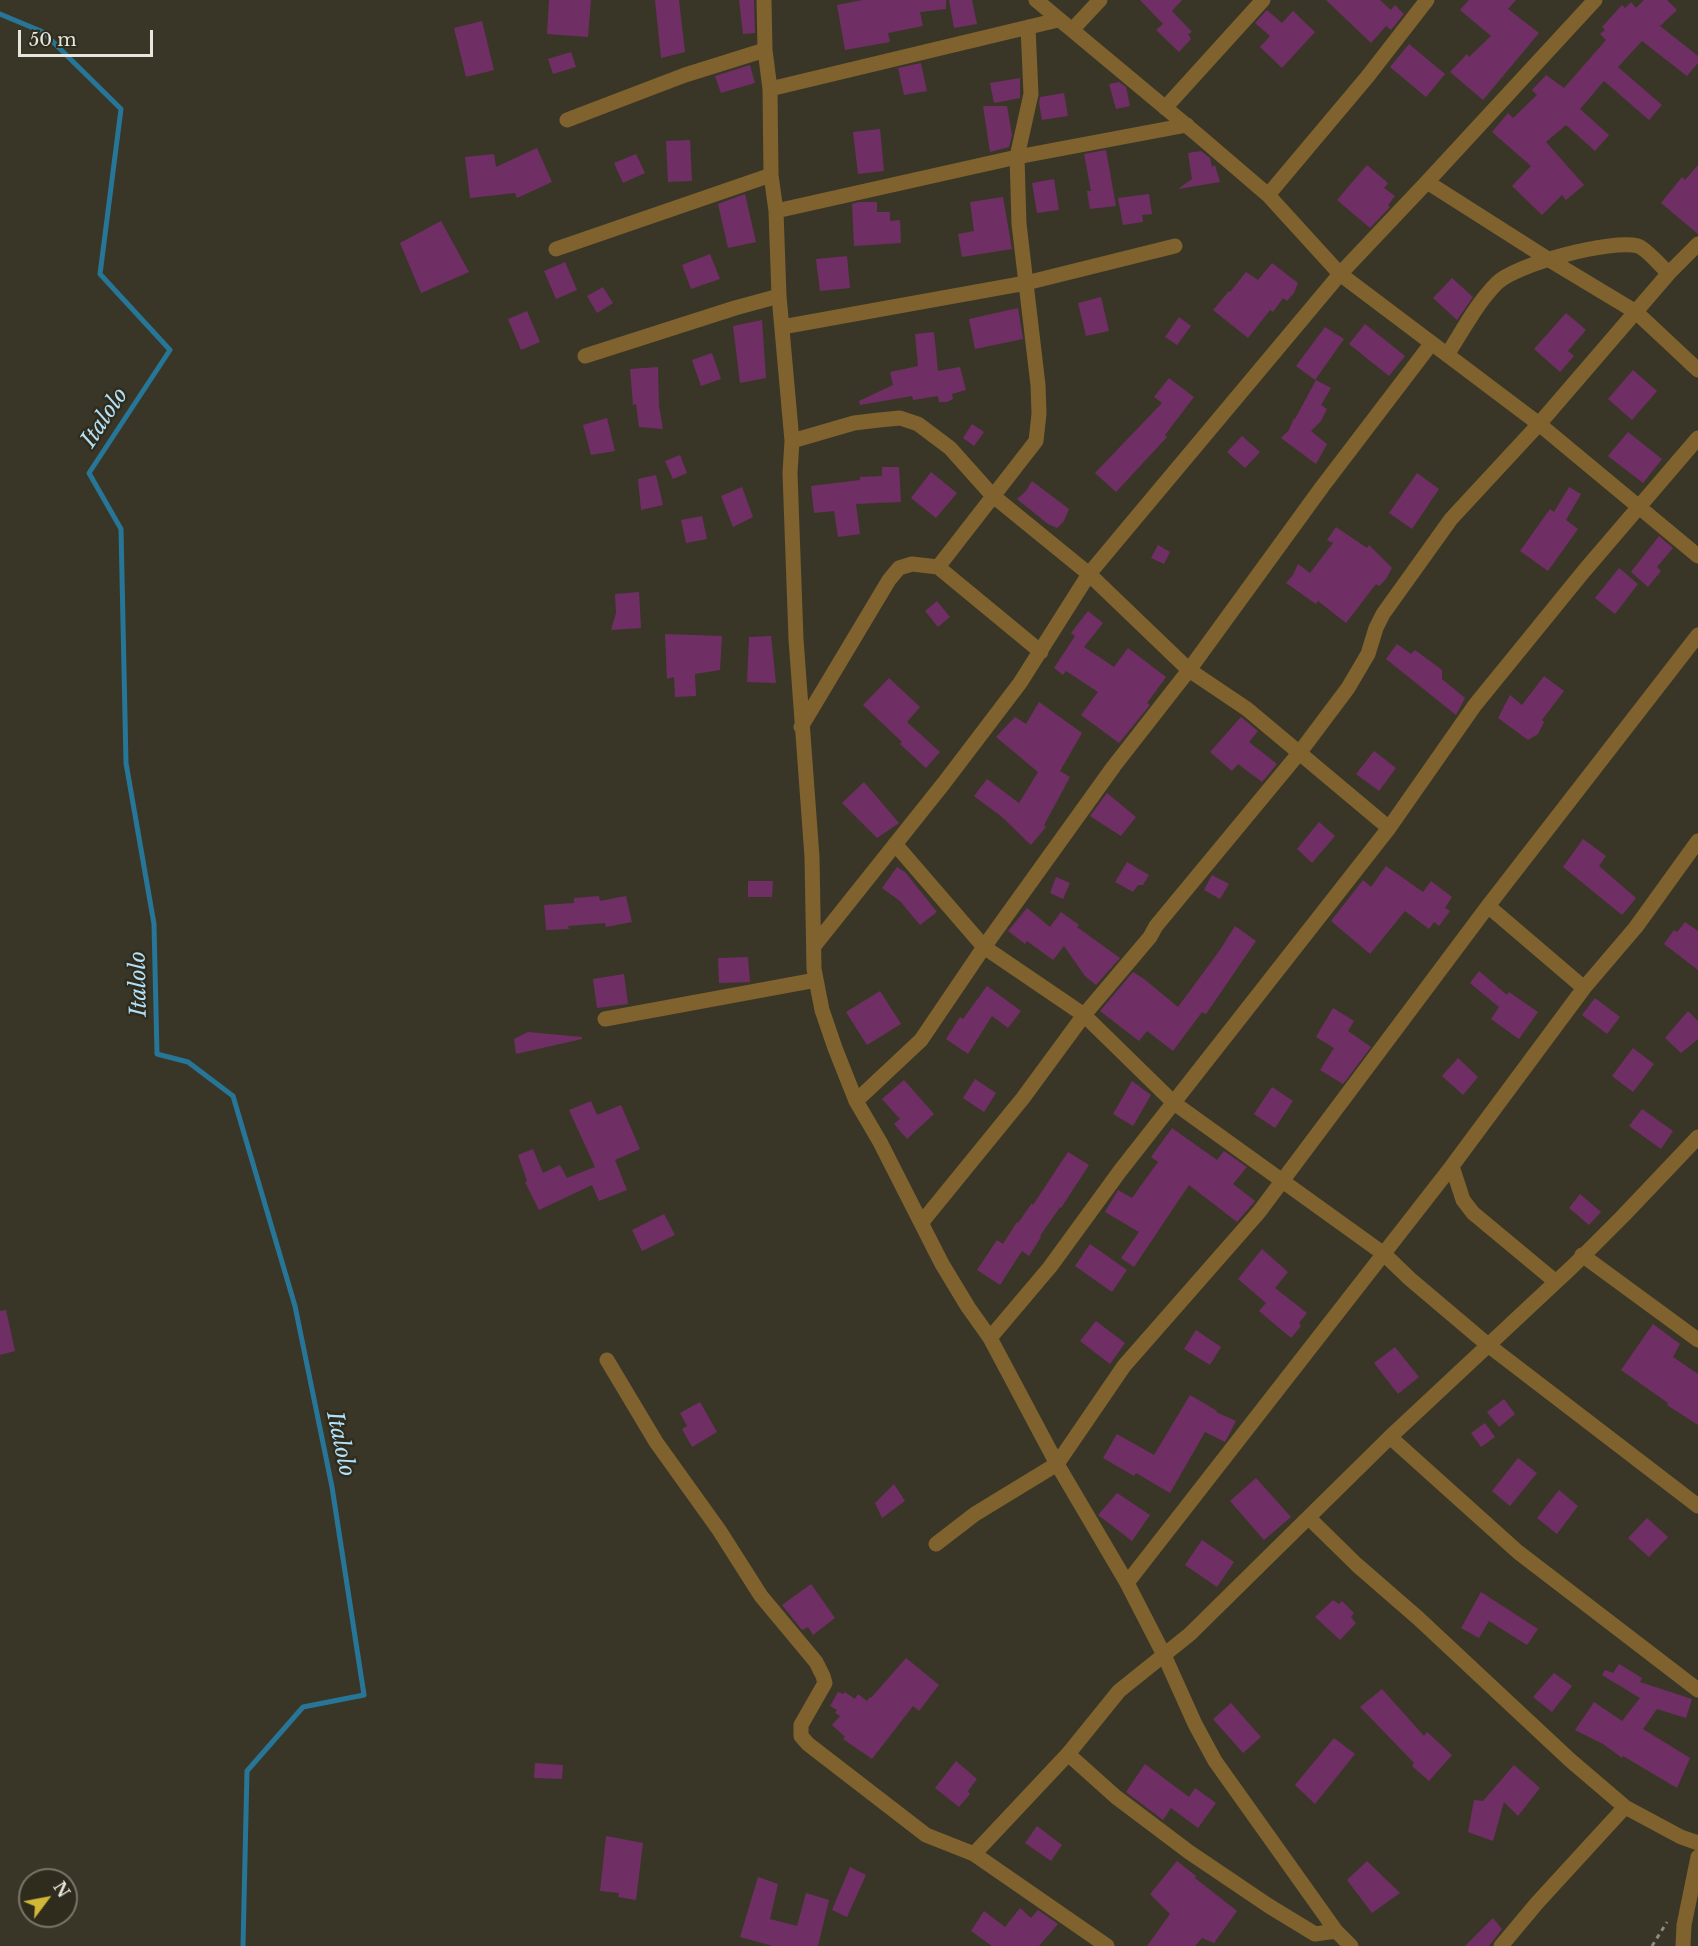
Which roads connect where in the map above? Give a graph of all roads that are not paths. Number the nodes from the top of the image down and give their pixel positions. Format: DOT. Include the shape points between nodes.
graph roads {
  1 [pos="764,0"];
  2 [pos="1036,0"];
  3 [pos="1100,0"];
  4 [pos="1263,0"];
  5 [pos="1427,0"];
  6 [pos="1595,0"];
  7 [pos="1058,20"];
  8 [pos="1028,27"];
  9 [pos="1072,30"];
  10 [pos="765,50"];
  11 [pos="770,90"];
  12 [pos="1165,108"];
  13 [pos="567,120"];
  14 [pos="1187,125"];
  15 [pos="1017,157"];
  16 [pos="771,175"];
  17 [pos="1427,182"];
  18 [pos="1268,195"];
  19 [pos="776,211"];
  20 [pos="1698,244"];
  21 [pos="1175,246"];
  22 [pos="556,249"];
  23 [pos="1548,259"];
  24 [pos="1669,273"];
  25 [pos="1340,274"];
  26 [pos="1026,283"];
  27 [pos="779,296"];
  28 [pos="1636,312"];
  29 [pos="782,327"];
  30 [pos="1431,344"];
  31 [pos="1447,355"];
  32 [pos="585,356"];
  33 [pos="1698,370"];
  34 [pos="1539,424"];
  35 [pos="1698,438"];
  36 [pos="792,441"];
  37 [pos="992,495"];
  38 [pos="1639,508"];
  39 [pos="1698,556"];
  40 [pos="938,567"];
  41 [pos="1089,574"];
  42 [pos="1698,635"];
  43 [pos="1041,652"];
  44 [pos="1189,669"];
  45 [pos="801,727"];
  46 [pos="1300,753"];
  47 [pos="1389,828"];
  48 [pos="1698,841"];
  49 [pos="895,843"];
  50 [pos="1488,906"];
  51 [pos="814,946"];
  52 [pos="984,947"];
  53 [pos="816,980"];
  54 [pos="1584,988"];
  55 [pos="1084,1015"];
  56 [pos="605,1019"];
  57 [pos="856,1101"];
  58 [pos="1174,1102"];
  59 [pos="1698,1137"];
  60 [pos="1452,1166"];
  61 [pos="1281,1180"];
  62 [pos="922,1222"];
  63 [pos="1384,1254"];
  64 [pos="1582,1255"];
  65 [pos="1556,1282"];
  66 [pos="990,1338"];
  67 [pos="1698,1340"];
  68 [pos="1488,1345"];
  69 [pos="607,1360"];
  70 [pos="1390,1437"];
  71 [pos="1057,1464"];
  72 [pos="1698,1506"];
  73 [pos="1309,1518"];
  74 [pos="936,1544"];
  75 [pos="1127,1583"];
  76 [pos="1164,1655"];
  77 [pos="1698,1690"];
  78 [pos="1068,1754"];
  79 [pos="1625,1806"];
  80 [pos="1698,1842"];
  81 [pos="974,1854"];
  82 [pos="1698,1857"];
  83 [pos="1336,1931"];
  84 [pos="1087,1940"];
  85 [pos="1107,1946"];
  86 [pos="1351,1946"];
  87 [pos="1501,1946"];
  88 [pos="1683,1946"];
  1 -- 10 [label="street"];
  2 -- 7 [label="street"];
  3 -- 9 [label="street"];
  4 -- 12 [label="street"];
  5 -- 18 [label="street"];
  6 -- 17 [label="street"];
  7 -- 8 [label="street"];
  7 -- 9 [label="street"];
  8 -- 11 [label="street"];
  8 -- 15 [label="street" via="1030,94"];
  9 -- 12 [label="street"];
  10 -- 11 [label="street"];
  10 -- 13 [label="street" via="675,78"];
  11 -- 16 [label="street"];
  12 -- 14 [label="street"];
  14 -- 15 [label="street"];
  14 -- 18 [label="street"];
  15 -- 19 [label="street"];
  15 -- 26 [label="street"];
  16 -- 19 [label="street"];
  16 -- 22 [label="street"];
  17 -- 23 [label="street"];
  17 -- 25 [label="street"];
  18 -- 25 [label="street"];
  19 -- 27 [label="street"];
  20 -- 24 [label="street"];
  21 -- 26 [label="street"];
  23 -- 24 [label="street" via="1601,248 1637,246"];
  23 -- 28 [label="street"];
  23 -- 31 [label="street" via="1499,281"];
  24 -- 28 [label="street"];
  25 -- 30 [label="street"];
  25 -- 41 [label="street"];
  26 -- 29 [label="street"];
  26 -- 37 [label="street" via="1038,385 1036,441"];
  27 -- 29 [label="street"];
  27 -- 32 [label="street"];
  28 -- 33 [label="street"];
  28 -- 34 [label="street"];
  29 -- 36 [label="street"];
  30 -- 31 [label="street"];
  30 -- 44 [label="street"];
  31 -- 34 [label="street"];
  34 -- 38 [label="street"];
  34 -- 46 [label="street" via="1451,519 1383,614 1355,678"];
  35 -- 38 [label="street"];
  36 -- 37 [label="street" via="854,423 900,418 918,424 950,448"];
  36 -- 45 [label="street" via="789,473"];
  37 -- 40 [label="street"];
  37 -- 41 [label="street"];
  38 -- 39 [label="street"];
  38 -- 47 [label="street" via="1475,705"];
  40 -- 43 [label="street"];
  40 -- 45 [label="street" via="912,564 899,568"];
  41 -- 43 [label="street"];
  41 -- 44 [label="street"];
  42 -- 50 [label="street"];
  43 -- 49 [label="street"];
  44 -- 46 [label="street" via="1247,709"];
  44 -- 52 [label="street"];
  45 -- 51 [label="street" via="812,857"];
  46 -- 47 [label="street"];
  46 -- 55 [label="street"];
  47 -- 58 [label="street"];
  48 -- 54 [label="street" via="1636,927"];
  49 -- 51 [label="street"];
  49 -- 52 [label="street"];
  50 -- 54 [label="street"];
  50 -- 61 [label="street"];
  51 -- 53 [label="street"];
  52 -- 55 [label="street"];
  52 -- 57 [label="street" via="921,1040"];
  53 -- 56 [label="street"];
  53 -- 57 [label="street" via="822,1010"];
  54 -- 60 [label="street"];
  55 -- 58 [label="street"];
  55 -- 62 [label="street" via="1023,1098"];
  57 -- 62 [label="street"];
  58 -- 61 [label="street"];
  58 -- 66 [label="street" via="1050,1267"];
  59 -- 64 [label="street"];
  60 -- 63 [label="street"];
  60 -- 65 [label="street" via="1463,1200 1473,1213"];
  61 -- 63 [label="street"];
  61 -- 71 [label="street" via="1259,1212 1124,1366"];
  62 -- 66 [label="street" via="942,1264"];
  63 -- 68 [label="street"];
  63 -- 75 [label="street"];
  64 -- 65 [label="street"];
  64 -- 67 [label="street"];
  65 -- 68 [label="street"];
  66 -- 71 [label="street"];
  68 -- 70 [label="street"];
  68 -- 72 [label="street"];
  69 -- 81 [label="street" via="656,1442 761,1596 816,1662 825,1683 801,1725 801,1736 926,1835"];
  70 -- 73 [label="street"];
  70 -- 77 [label="street" via="1518,1552"];
  71 -- 74 [label="street" via="975,1514"];
  71 -- 75 [label="street"];
  73 -- 76 [label="street"];
  73 -- 79 [label="street" via="1570,1760"];
  75 -- 76 [label="street"];
  76 -- 78 [label="street" via="1119,1691"];
  76 -- 83 [label="street" via="1215,1761"];
  78 -- 81 [label="street"];
  78 -- 83 [label="street" via="1116,1797 1269,1906 1315,1934"];
  79 -- 80 [label="street" via="1681,1837"];
  79 -- 87 [label="street"];
  81 -- 84 [label="street"];
  82 -- 88 [label="street"];
  83 -- 86 [label="street"];
  84 -- 85 [label="street"];
}
